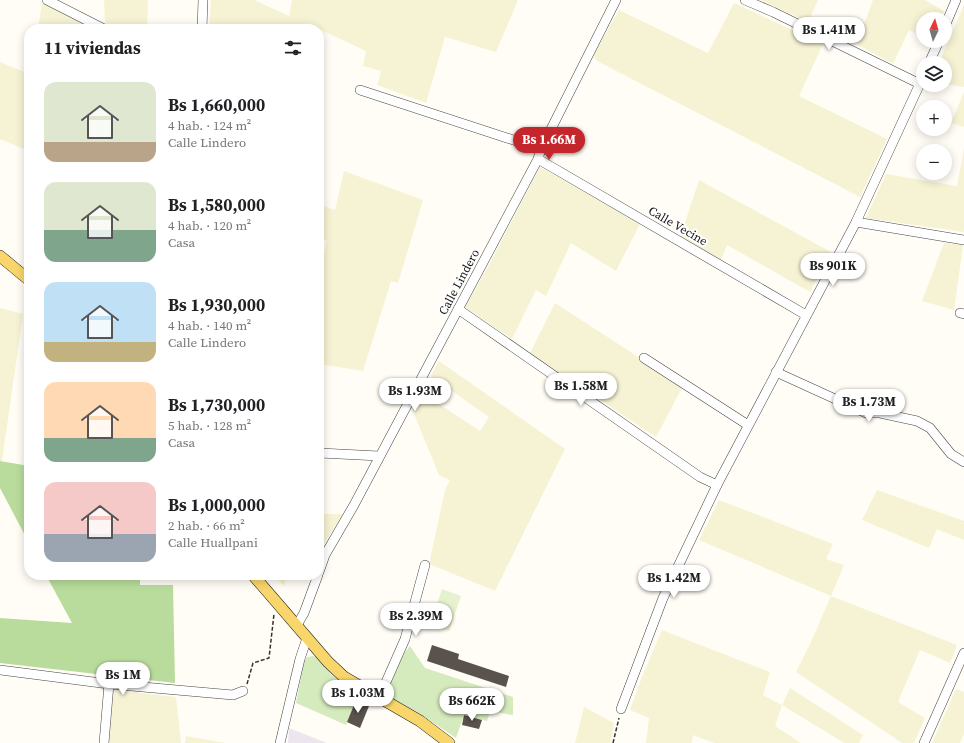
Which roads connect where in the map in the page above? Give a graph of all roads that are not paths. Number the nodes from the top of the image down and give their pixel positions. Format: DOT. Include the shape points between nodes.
graph roads {
  1 [pos="48,0"];
  2 [pos="203,0"];
  3 [pos="616,0"];
  4 [pos="745,0"];
  5 [pos="956,0"];
  6 [pos="951,12"];
  7 [pos="94,24"];
  8 [pos="202,24"];
  9 [pos="916,78"];
  10 [pos="360,90"];
  11 [pos="917,92"];
  12 [pos="541,149"];
  13 [pos="538,159"];
  14 [pos="856,222"];
  15 [pos="964,240"];
  16 [pos="0,256"];
  17 [pos="24,276"];
  18 [pos="458,309"];
  19 [pos="806,315"];
  20 [pos="644,358"];
  21 [pos="776,372"];
  22 [pos="748,425"];
  23 [pos="324,452"];
  24 [pos="379,456"];
  25 [pos="964,462"];
  26 [pos="717,485"];
  27 [pos="324,558"];
  28 [pos="425,565"];
  29 [pos="257,580"];
  30 [pos="316,580"];
  31 [pos="297,625"];
  32 [pos="307,638"];
  33 [pos="964,653"];
  34 [pos="0,670"];
  35 [pos="109,684"];
  36 [pos="243,691"];
  37 [pos="379,698"];
  38 [pos="621,709"];
  39 [pos="104,743"];
  40 [pos="280,743"];
  41 [pos="449,743"];
  42 [pos="924,743"];
  1 -- 7 [label="street"];
  2 -- 8 [label="street"];
  3 -- 12 [label="street, Calle Lindero"];
  4 -- 9 [label="street"];
  5 -- 6 [label="street"];
  10 -- 12 [label="street"];
  11 -- 14 [label="street"];
  12 -- 13 [label="street, Calle Lindero"];
  13 -- 18 [label="street, Calle Lindero"];
  13 -- 19 [label="street, Calle Vecine"];
  14 -- 15 [label="street"];
  14 -- 19 [label="street"];
  16 -- 17 [label="main road"];
  18 -- 24 [label="street, Calle Lindero"];
  18 -- 26 [label="street" via="694,472"];
  19 -- 21 [label="street"];
  20 -- 22 [label="street"];
  21 -- 22 [label="street"];
  21 -- 25 [label="street" via="866,413 880,413 917,421 930,428 951,454"];
  22 -- 26 [label="street"];
  23 -- 24 [label="street"];
  24 -- 27 [label="street, Calle Lindero"];
  26 -- 38 [label="street" via="663,598"];
  28 -- 37 [label="street" via="405,639"];
  29 -- 31 [label="main road" via="280,609"];
  30 -- 31 [label="street"];
  31 -- 32 [label="main road"];
  32 -- 37 [label="main road" via="344,677"];
  32 -- 40 [label="street"];
  33 -- 42 [label="street"];
  34 -- 35 [label="street"];
  35 -- 36 [label="street" via="233,695"];
  35 -- 39 [label="street"];
  37 -- 41 [label="main road" via="420,721"];
}
